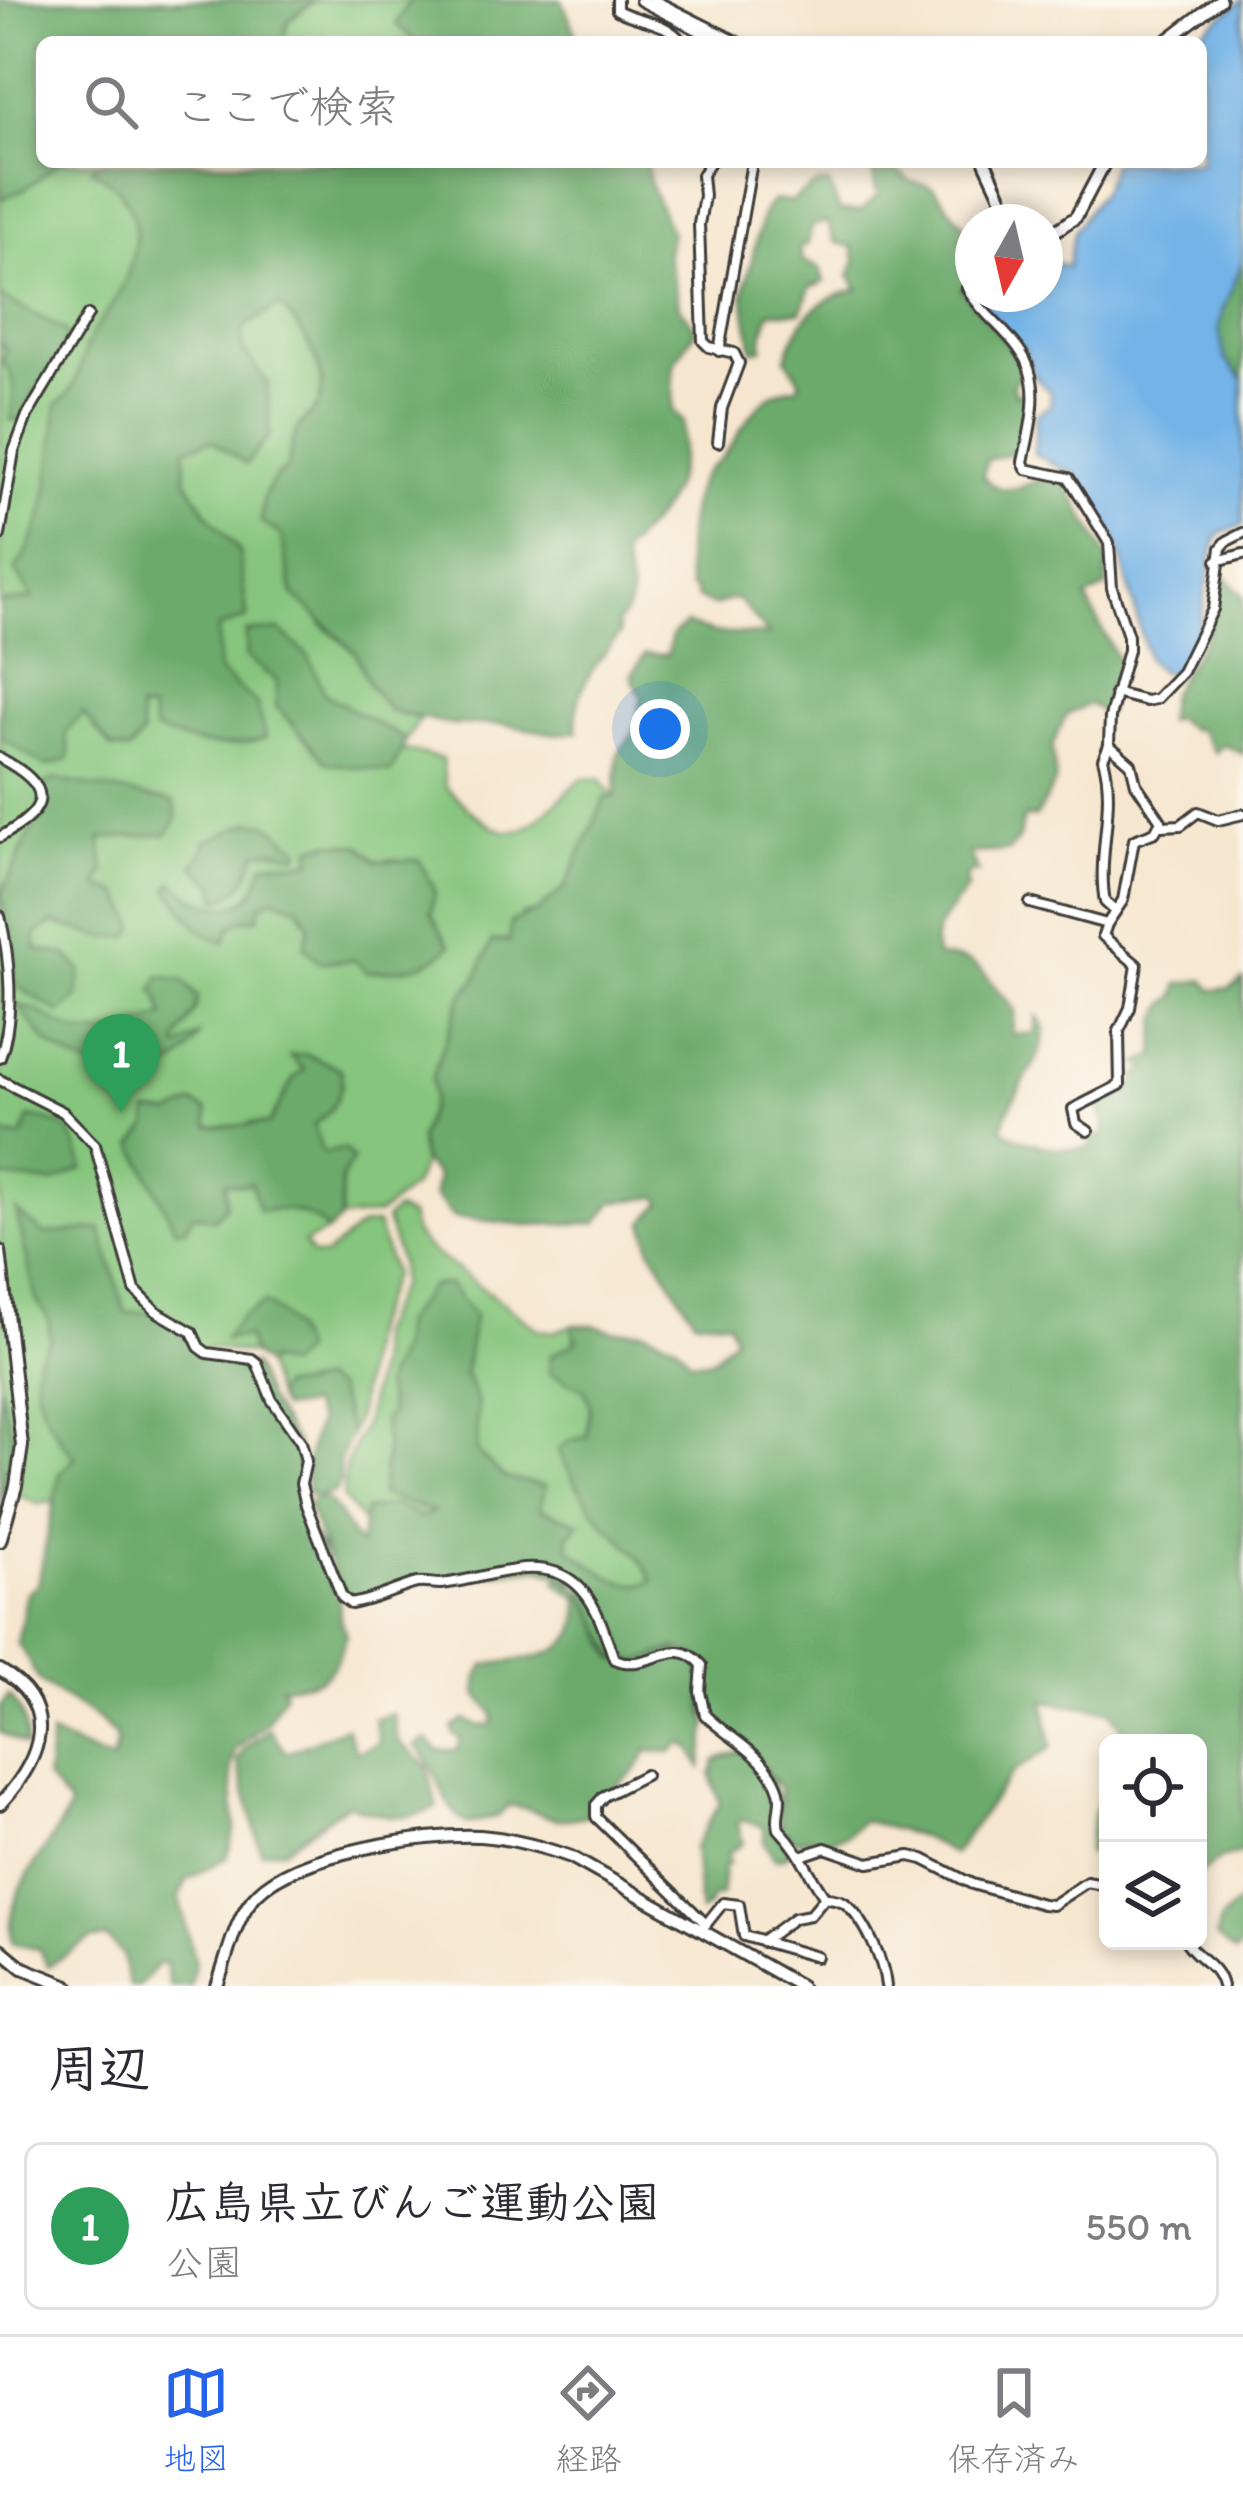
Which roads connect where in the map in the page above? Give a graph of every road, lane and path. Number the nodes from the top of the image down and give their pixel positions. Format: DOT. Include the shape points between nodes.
graph roads {
  1 [pos="617,0"];
  2 [pos="641,0"];
  3 [pos="654,0"];
  4 [pos="1220,0"];
  5 [pos="676,36"];
  6 [pos="711,36"];
  7 [pos="726,36"];
  8 [pos="1173,36"];
  9 [pos="707,168"];
  10 [pos="751,168"];
  11 [pos="988,168"];
  12 [pos="1102,168"];
  13 [pos="1005,204"];
  14 [pos="1063,226"];
  15 [pos="982,312"];
  16 [pos="88,315"];
  17 [pos="719,351"];
  18 [pos="718,442"];
  19 [pos="1243,533"];
  20 [pos="0,535"];
  21 [pos="1243,554"];
  22 [pos="1217,561"];
  23 [pos="1115,693"];
  24 [pos="1109,745"];
  25 [pos="0,758"];
  26 [pos="1243,814"];
  27 [pos="1161,826"];
  28 [pos="0,837"];
  29 [pos="1030,903"];
  30 [pos="1115,911"];
  31 [pos="0,916"];
  32 [pos="1107,924"];
  33 [pos="0,1058"];
  34 [pos="0,1080"];
  35 [pos="1088,1131"];
  36 [pos="0,1251"];
  37 [pos="0,1540"];
  38 [pos="0,1670"];
  39 [pos="645,1774"];
  40 [pos="0,1804"];
  41 [pos="804,1855"];
  42 [pos="1099,1884"];
  43 [pos="825,1897"];
  44 [pos="704,1927"];
  45 [pos="762,1942"];
  46 [pos="0,1949"];
  47 [pos="1191,1950"];
  48 [pos="817,1957"];
  49 [pos="68,1986"];
  50 [pos="217,1986"];
  51 [pos="800,1986"];
  52 [pos="886,1986"];
  53 [pos="1222,1986"];
  1 -- 5 [label="street" via="617,10"];
  2 -- 6 [label="street"];
  3 -- 7 [label="street"];
  4 -- 8 [label="street"];
  9 -- 17 [label="street" via="699,224 703,341"];
  10 -- 17 [label="street"];
  11 -- 13 [label="street"];
  12 -- 14 [label="street"];
  15 -- 23 [label="street" via="1022,353 1034,386 1026,469 1069,478 1109,543 1128,650"];
  16 -- 20 [label="street" via="27,416"];
  17 -- 18 [label="street" via="734,353 739,363"];
  19 -- 22 [label="street" via="1227,541"];
  21 -- 22 [label="street"];
  22 -- 23 [label="street" via="1213,609 1183,672 1156,699"];
  23 -- 24 [label="street"];
  24 -- 27 [label="street" via="1131,764"];
  24 -- 30 [label="street" via="1101,848 1105,902"];
  25 -- 28 [label="street" via="32,777 40,797 33,817"];
  26 -- 27 [label="street" via="1218,820 1198,812 1181,825"];
  27 -- 30 [label="street" via="1134,840"];
  29 -- 32 [label="street"];
  30 -- 32 [label="street"];
  31 -- 33 [label="street" via="8,950"];
  32 -- 35 [label="street" via="1107,943 1137,965 1119,1031 1120,1085 1073,1109"];
  34 -- 41 [label="street" via="63,1112 94,1145 144,1301 192,1332 207,1353 256,1363 301,1442 312,1528 342,1597 351,1604 421,1582 521,1569 562,1574 592,1605 614,1659 638,1664 676,1650 696,1657 705,1715 770,1774 779,1828"];
  36 -- 37 [label="street" via="22,1446"];
  38 -- 40 [label="street" via="23,1688 40,1732 35,1759"];
  39 -- 44 [label="street" via="604,1796 596,1817"];
  41 -- 42 [label="street" via="825,1848 869,1863 923,1858 972,1884 1042,1904 1087,1882"];
  41 -- 43 [label="street"];
  43 -- 45 [label="street"];
  43 -- 52 [label="street" via="845,1903 868,1932"];
  44 -- 45 [label="street" via="732,1901 744,1936"];
  44 -- 50 [label="street" via="571,1857 456,1837 333,1854 273,1880 242,1916"];
  44 -- 51 [label="street"];
  45 -- 48 [label="street"];
  46 -- 49 [label="street" via="22,1969"];
  47 -- 53 [label="street" via="1215,1967"];
}
